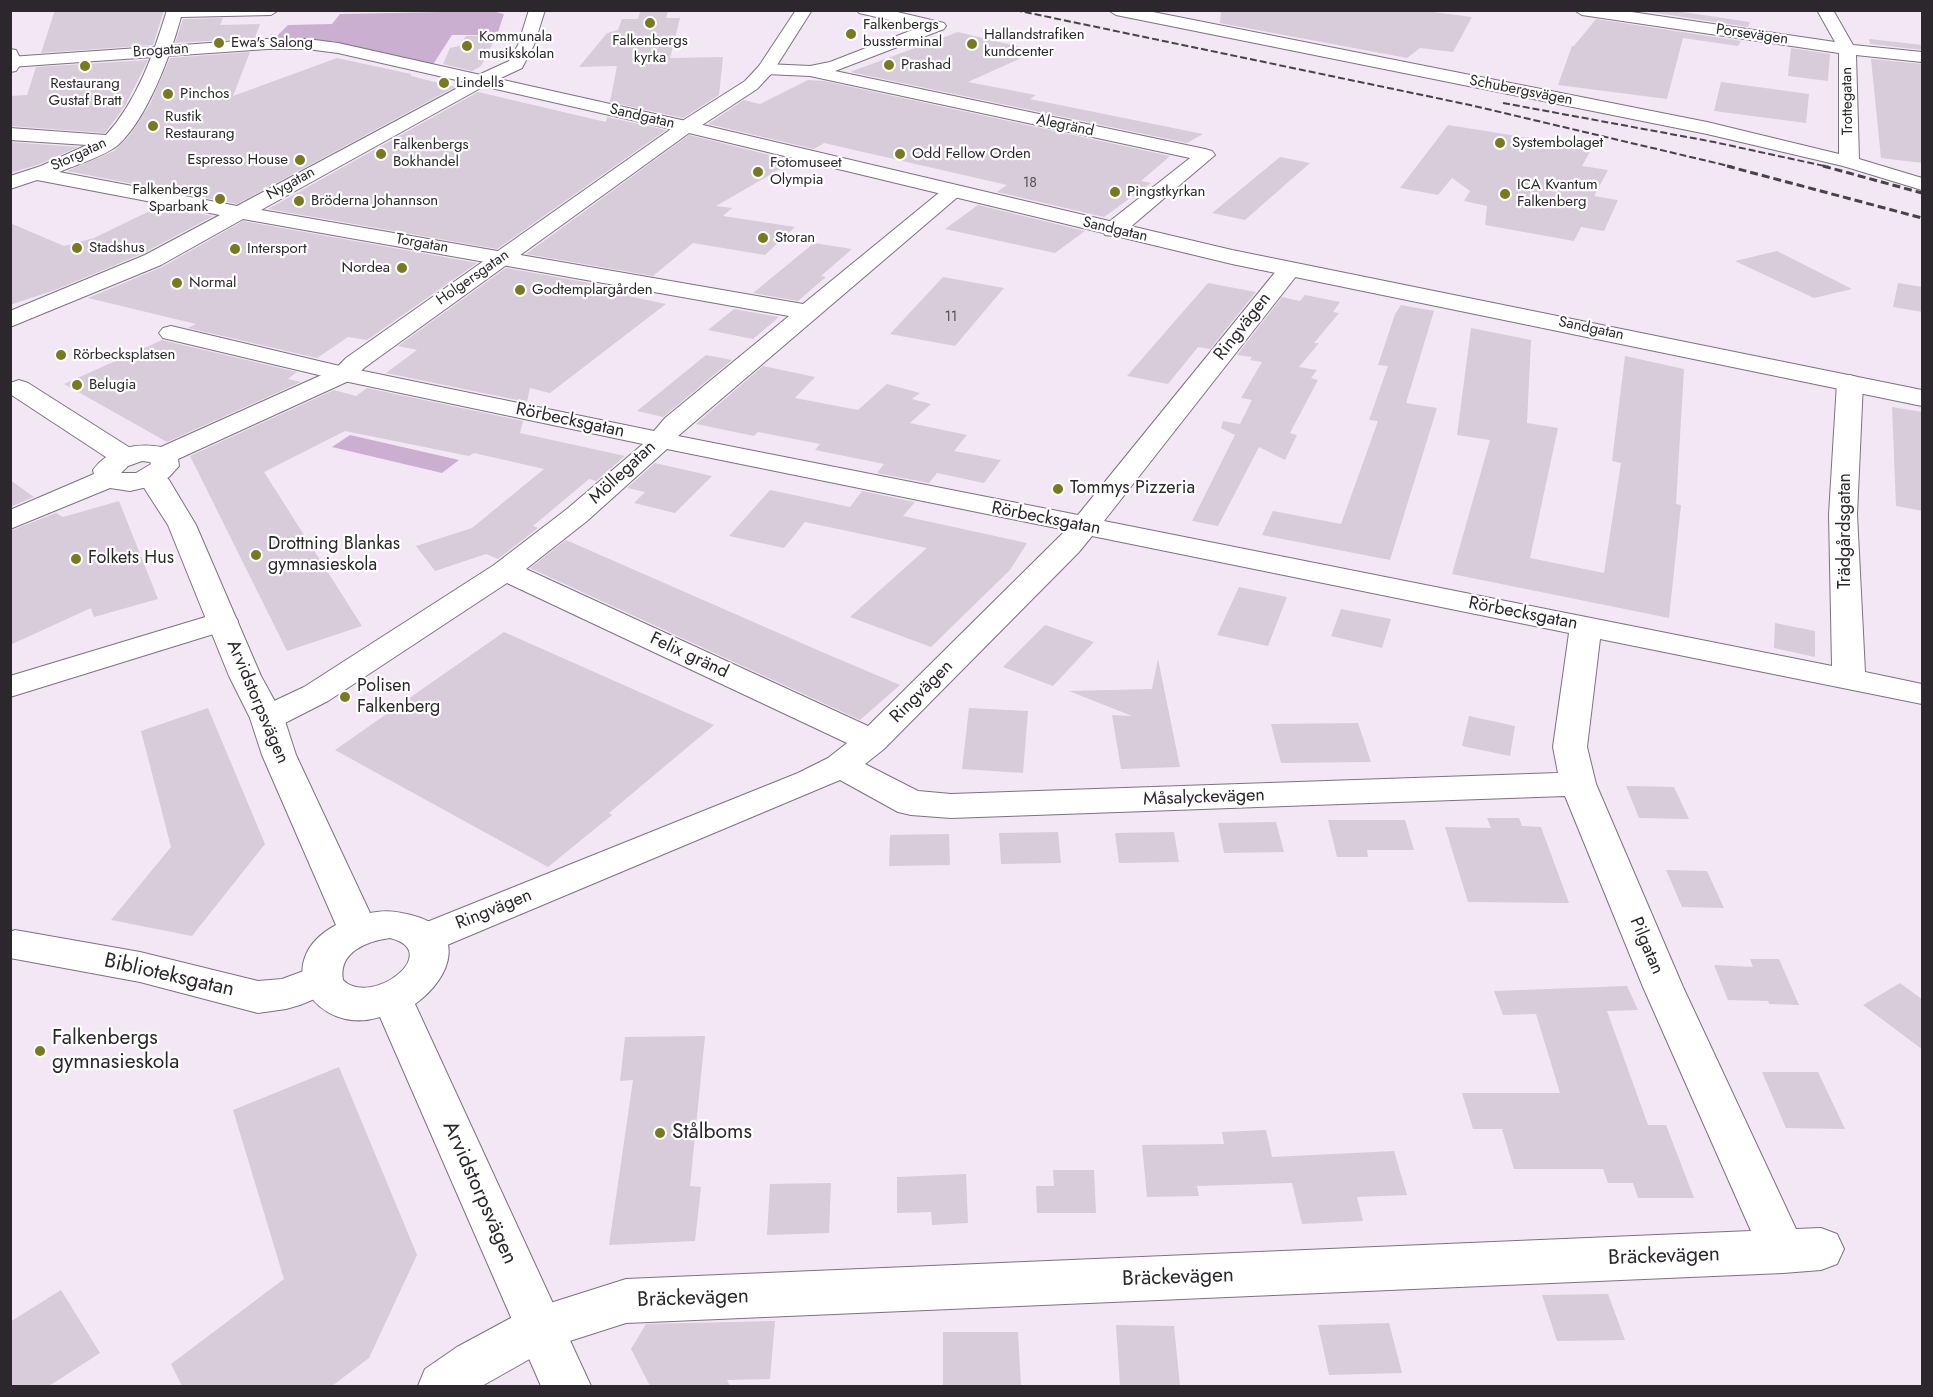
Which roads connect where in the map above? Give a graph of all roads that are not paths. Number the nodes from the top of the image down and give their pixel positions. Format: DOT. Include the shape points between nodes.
graph roads {
  1 [pos="271,10"];
  2 [pos="537,10"];
  3 [pos="804,10"];
  4 [pos="865,10"];
  5 [pos="1116,10"];
  6 [pos="1582,10"];
  7 [pos="1825,10"];
  8 [pos="175,11"];
  9 [pos="250,11"];
  10 [pos="312,45"];
  11 [pos="1847,49"];
  12 [pos="163,51"];
  13 [pos="1923,57"];
  14 [pos="11,62"];
  15 [pos="766,69"];
  16 [pos="810,71"];
  17 [pos="480,81"];
  18 [pos="686,127"];
  19 [pos="10,134"];
  20 [pos="110,142"];
  21 [pos="1849,162"];
  22 [pos="36,174"];
  23 [pos="10,183"];
  24 [pos="1923,184"];
  25 [pos="953,191"];
  26 [pos="240,212"];
  27 [pos="1113,230"];
  28 [pos="501,257"];
  29 [pos="1289,270"];
  30 [pos="808,312"];
  31 [pos="10,320"];
  32 [pos="171,333"];
  33 [pos="344,374"];
  34 [pos="1850,383"];
  35 [pos="15,385"];
  36 [pos="1923,398"];
  37 [pos="660,440"];
  38 [pos="156,466"];
  39 [pos="117,468"];
  40 [pos="10,521"];
  41 [pos="1084,527"];
  42 [pos="505,571"];
  43 [pos="222,621"];
  44 [pos="1586,626"];
  45 [pos="1849,679"];
  46 [pos="10,687"];
  47 [pos="1923,694"];
  48 [pos="267,718"];
  49 [pos="872,741"];
  50 [pos="840,766"];
  51 [pos="1578,784"];
  52 [pos="358,930"];
  53 [pos="426,938"];
  54 [pos="15,945"];
  55 [pos="320,980"];
  56 [pos="392,998"];
  57 [pos="1802,1251"];
  58 [pos="539,1328"];
  59 [pos="443,1386"];
  60 [pos="566,1386"];
  1 -- 9 [label="street"];
  2 -- 17 [label="street, Nygatan" via="516,64"];
  3 -- 15 [label="street, Holgersgatan"];
  4 -- 16 [label="street" via="938,26 835,66"];
  5 -- 21 [label="street, Schubergsvägen" via="1707,128"];
  6 -- 11 [label="street, Porsevägen"];
  7 -- 11 [label="street, Trottegatan"];
  8 -- 9 [label="street"];
  8 -- 12 [label="street, Storgatan"];
  10 -- 12 [label="street, Brogatan"];
  10 -- 17 [label="street, Sandgatan"];
  11 -- 13 [label="street, Porsevägen"];
  11 -- 21 [label="street, Trottegatan"];
  12 -- 14 [label="street, Brogatan"];
  12 -- 20 [label="street, Storgatan" via="131,116"];
  15 -- 16 [label="street"];
  15 -- 18 [label="street, Holgersgatan" via="751,85"];
  16 -- 27 [label="street, Alegränd" via="1205,155"];
  17 -- 18 [label="street, Sandgatan"];
  17 -- 26 [label="street, Nygatan"];
  18 -- 25 [label="street, Sandgatan"];
  18 -- 28 [label="street, Holgersgatan"];
  19 -- 20 [label="street"];
  20 -- 22 [label="street, Storgatan"];
  21 -- 24 [label="street, Schubergsvägen"];
  22 -- 23 [label="street, Storgatan"];
  22 -- 26 [label="street, Torgatan"];
  25 -- 27 [label="street, Sandgatan"];
  25 -- 30 [label="street, Möllegatan"];
  26 -- 28 [label="street, Torgatan"];
  26 -- 31 [label="street, Nygatan" via="133,269"];
  27 -- 29 [label="street, Sandgatan"];
  28 -- 30 [label="street, Torgatan"];
  28 -- 33 [label="street, Holgersgatan"];
  29 -- 34 [label="street, Sandgatan"];
  29 -- 41 [label="street, Ringvägen"];
  30 -- 37 [label="street, Möllegatan"];
  32 -- 33 [label="street, Rörbecksgatan"];
  33 -- 37 [label="street, Rörbecksgatan"];
  33 -- 38 [label="street, Holgersgatan"];
  34 -- 36 [label="street, Sandgatan"];
  34 -- 45 [label="street, Trädgårdsgatan" via="1843,514"];
  35 -- 39 [label="street"];
  37 -- 41 [label="street, Rörbecksgatan"];
  37 -- 42 [label="street, Möllegatan" via="585,508"];
  38 -- 39 [label="street, Holgersgatan" via="146,453"];
  38 -- 43 [label="street, Arvidstorpsvägen" via="159,486 182,525"];
  39 -- 40 [label="street, Holgersgatan"];
  41 -- 44 [label="street, Rörbecksgatan"];
  41 -- 49 [label="street, Ringvägen"];
  42 -- 48 [label="street, Möllegatan" via="316,694"];
  42 -- 49 [label="street, Felix gränd"];
  43 -- 46 [label="street"];
  43 -- 48 [label="street, Arvidstorpsvägen"];
  44 -- 45 [label="street, Rörbecksgatan"];
  44 -- 51 [label="street, Pilgatan" via="1570,747"];
  45 -- 47 [label="street, Rörbecksgatan"];
  48 -- 52 [label="street, Arvidstorpsvägen" via="279,755"];
  49 -- 50 [label="street, Ringvägen"];
  50 -- 51 [label="street, Måsalyckevägen" via="911,803 951,806"];
  50 -- 53 [label="street, Ringvägen" via="759,803"];
  51 -- 57 [label="street, Pilgatan" via="1663,987"];
  52 -- 53 [label="street" via="375,925 405,925"];
  52 -- 55 [label="street" via="325,957"];
  53 -- 56 [label="street" via="431,950 430,963 409,989"];
  54 -- 55 [label="street, Biblioteksgatan" via="140,967 258,997 286,994"];
  55 -- 56 [label="street" via="338,1000 354,1004"];
  56 -- 58 [label="street, Arvidstorpsvägen"];
  57 -- 58 [label="street, Bräckevägen" via="626,1301"];
  58 -- 59 [label="street, Bräckevägen" via="474,1363"];
  58 -- 60 [label="street, Arvidstorpsvägen"];
}
